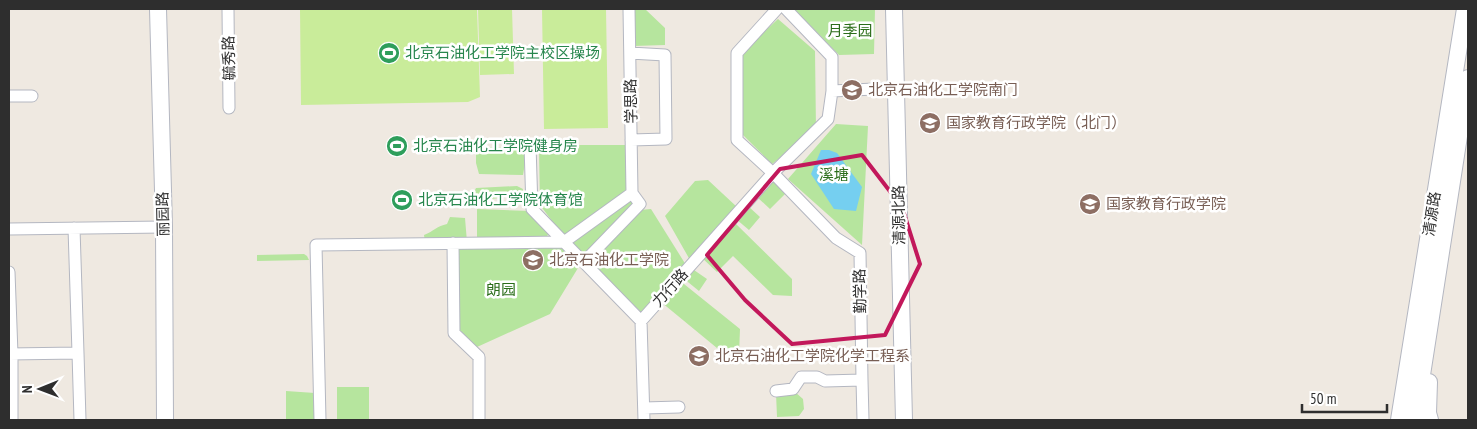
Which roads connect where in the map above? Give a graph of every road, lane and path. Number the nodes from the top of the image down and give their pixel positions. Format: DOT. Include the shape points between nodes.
graph roads {
  1 [pos="158,9"];
  2 [pos="228,9"];
  3 [pos="629,9"];
  4 [pos="777,9"];
  5 [pos="786,9"];
  6 [pos="894,9"];
  7 [pos="1465,9"];
  8 [pos="630,53"];
  9 [pos="1468,78"];
  10 [pos="896,88"];
  11 [pos="832,91"];
  12 [pos="9,96"];
  13 [pos="32,96"];
  14 [pos="229,108"];
  15 [pos="631,140"];
  16 [pos="530,145"];
  17 [pos="772,173"];
  18 [pos="632,193"];
  19 [pos="164,227"];
  20 [pos="74,228"];
  21 [pos="9,229"];
  22 [pos="564,242"];
  23 [pos="453,244"];
  24 [pos="584,262"];
  25 [pos="9,272"];
  26 [pos="641,321"];
  27 [pos="1429,325"];
  28 [pos="78,353"];
  29 [pos="10,354"];
  30 [pos="862,380"];
  31 [pos="776,391"];
  32 [pos="679,407"];
  33 [pos="644,408"];
  34 [pos="12,420"];
  35 [pos="80,420"];
  36 [pos="166,420"];
  37 [pos="320,420"];
  38 [pos="479,420"];
  39 [pos="644,420"];
  40 [pos="863,420"];
  41 [pos="904,420"];
  42 [pos="1399,420"];
  43 [pos="1415,420"];
  44 [pos="1430,420"];
  1 -- 19 [label="main road, 丽园路"];
  2 -- 14 [label="street, 毓秀路"];
  3 -- 8 [label="street, 学思路"];
  4 -- 17 [label="street" via="737,53 737,140"];
  5 -- 11 [label="street, 力行路" via="832,57"];
  6 -- 10 [label="main road, 清源北路"];
  7 -- 42 [label="main road, 清源路"];
  8 -- 15 [label="street, 学思路"];
  8 -- 15 [label="street" via="665,55 666,139"];
  9 -- 27 [label="main road, 清源路"];
  10 -- 11 [label="street"];
  10 -- 41 [label="main road, 清源北路"];
  11 -- 17 [label="street, 力行路" via="828,119"];
  12 -- 13 [label="street"];
  15 -- 18 [label="street, 学思路"];
  16 -- 22 [label="street, 力行路" via="532,209"];
  17 -- 26 [label="street, 力行路"];
  17 -- 30 [label="street, 勤学路" via="836,238 860,253"];
  18 -- 22 [label="street"];
  18 -- 24 [label="street, 学思路" via="640,204"];
  19 -- 20 [label="street"];
  19 -- 36 [label="main road, 丽园路"];
  20 -- 21 [label="street"];
  20 -- 28 [label="street"];
  22 -- 23 [label="street"];
  22 -- 24 [label="street, 力行路"];
  23 -- 37 [label="street" via="316,245"];
  23 -- 38 [label="street" via="454,332 479,357"];
  24 -- 26 [label="street, 力行路"];
  25 -- 29 [label="street"];
  26 -- 33 [label="street"];
  27 -- 43 [label="main road, 清源路"];
  27 -- 44 [label="main road"];
  28 -- 29 [label="street"];
  28 -- 35 [label="street"];
  29 -- 34 [label="street"];
  30 -- 31 [label="street" via="825,381 817,377 801,377 793,389"];
  30 -- 40 [label="street"];
  32 -- 33 [label="street"];
  33 -- 39 [label="street"];
}
